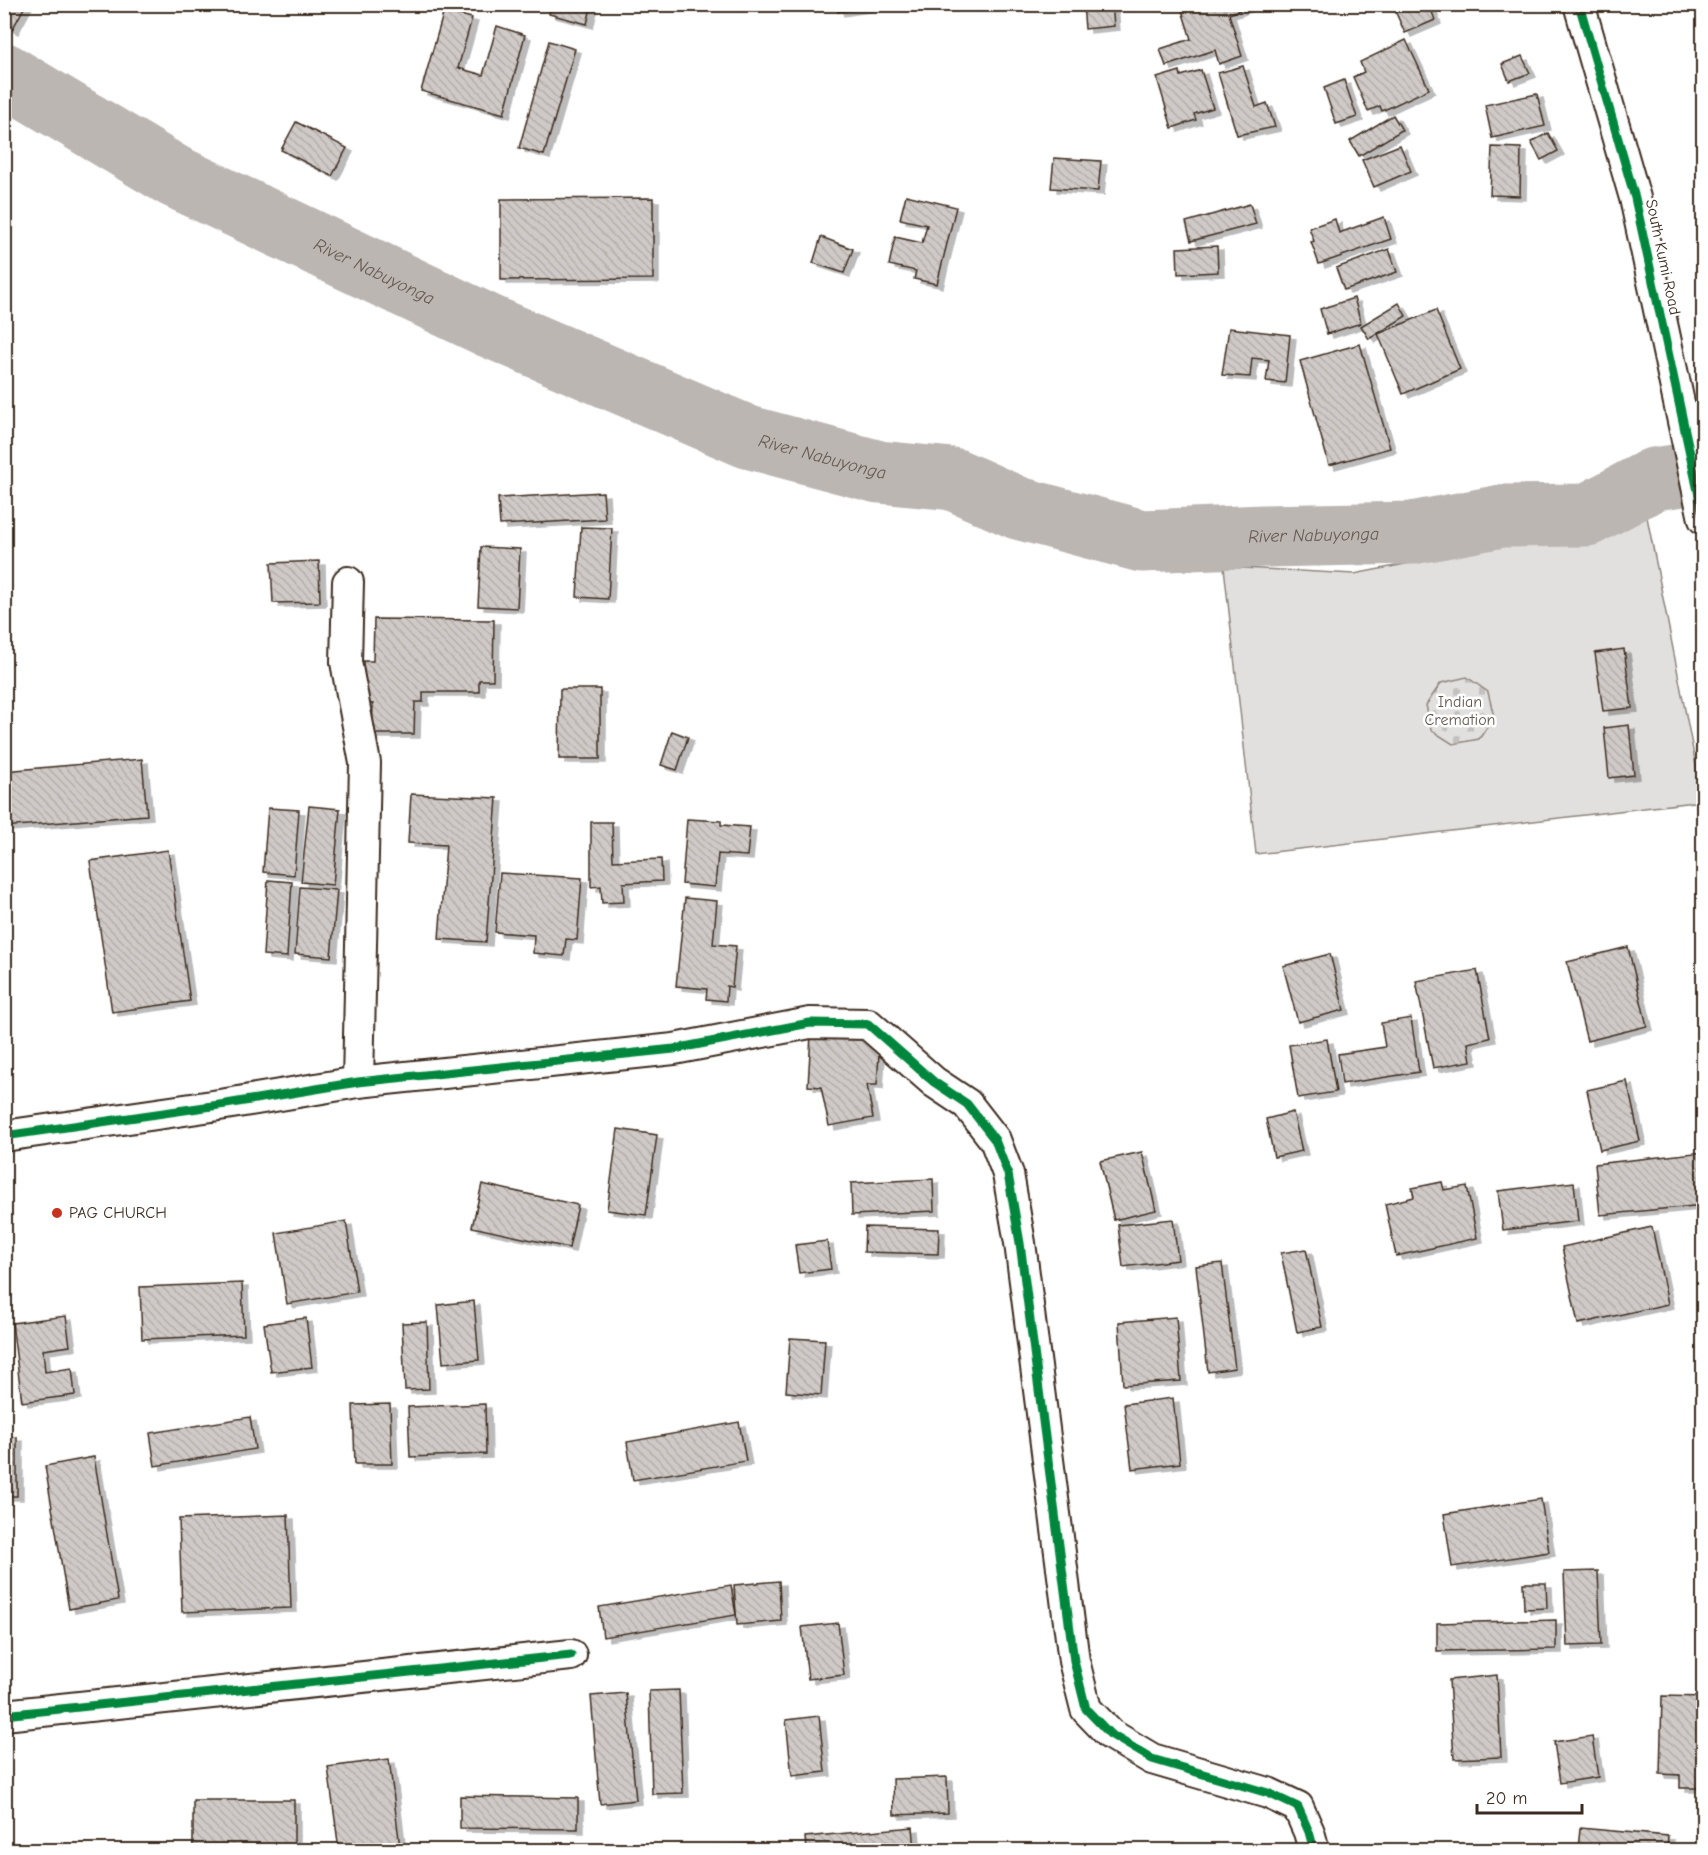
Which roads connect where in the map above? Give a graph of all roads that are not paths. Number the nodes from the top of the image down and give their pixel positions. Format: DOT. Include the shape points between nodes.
graph roads {
  1 [pos="1579,4"];
  2 [pos="1704,519"];
  3 [pos="348,582"];
  4 [pos="358,1082"];
  5 [pos="4,1136"];
  6 [pos="571,1655"];
  7 [pos="4,1715"];
  8 [pos="1314,1851"];
  1 -- 2 [label="street, South Kumi Road" via="1635,198"];
  3 -- 4 [label="street" via="346,662 365,763"];
  4 -- 5 [label="street"];
  4 -- 8 [label="street" via="674,1049 810,1023 868,1024 934,1082 966,1104 995,1140 1008,1174 1074,1661 1086,1709 1110,1734 1152,1759 1268,1792 1298,1807"];
  6 -- 7 [label="street"];
}
